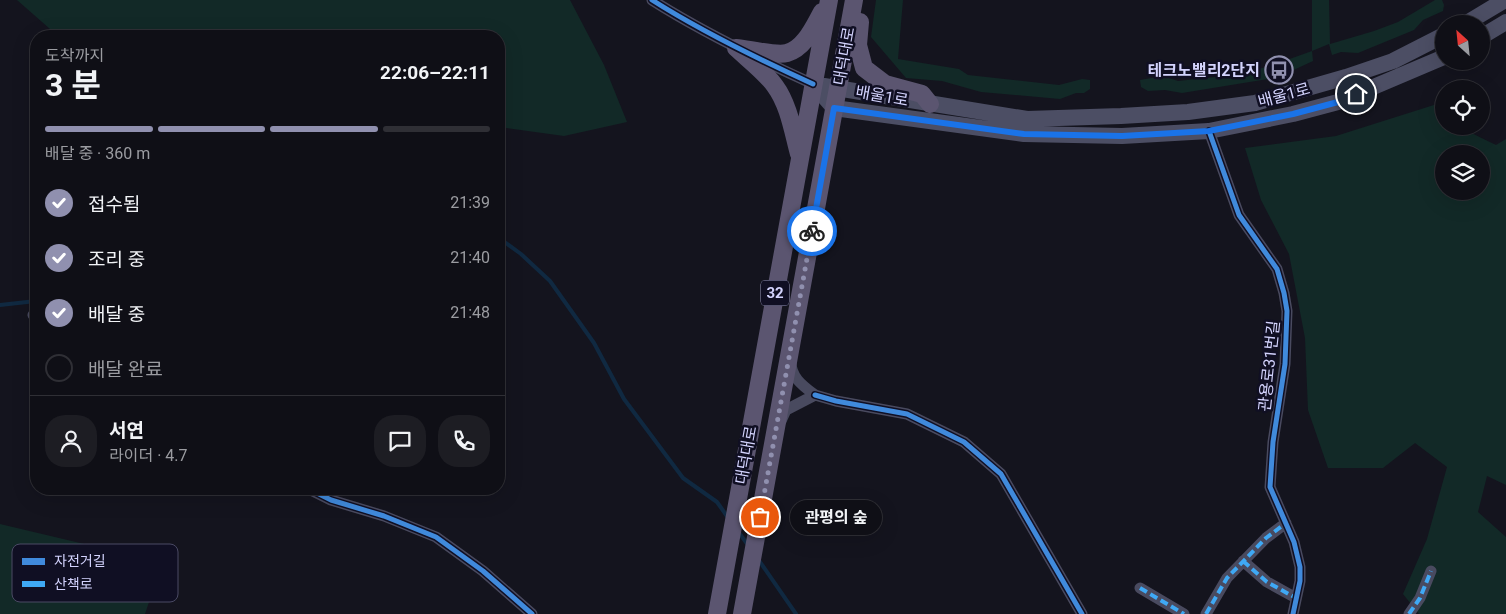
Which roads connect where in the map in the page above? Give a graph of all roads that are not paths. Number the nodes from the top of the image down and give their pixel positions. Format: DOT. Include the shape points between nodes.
graph roads {
  1 [pos="652,0"];
  2 [pos="829,0"];
  3 [pos="1505,0"];
  4 [pos="854,1"];
  5 [pos="1480,15"];
  6 [pos="1506,22"];
  7 [pos="1490,32"];
  8 [pos="1435,40"];
  9 [pos="736,48"];
  10 [pos="1435,61"];
  11 [pos="813,84"];
  12 [pos="838,88"];
  13 [pos="930,104"];
  14 [pos="834,108"];
  15 [pos="1209,131"];
  16 [pos="800,158"];
  17 [pos="792,344"];
  18 [pos="815,395"];
  19 [pos="776,429"];
  20 [pos="321,495"];
  21 [pos="1286,523"];
  22 [pos="1244,561"];
  23 [pos="1431,572"];
  24 [pos="1140,588"];
  25 [pos="1296,598"];
  26 [pos="532,614"];
  27 [pos="718,614"];
  28 [pos="742,614"];
  29 [pos="1082,614"];
  30 [pos="1184,614"];
  31 [pos="1206,614"];
  32 [pos="1293,614"];
  33 [pos="1409,614"];
  1 -- 9 [label="street"];
  2 -- 9 [label="main road" via="808,37 787,53"];
  2 -- 11 [label="main road, 대덕대로 / 32"];
  3 -- 5 [label="main road"];
  4 -- 12 [label="main road, 대덕대로 / 32"];
  4 -- 13 [label="main road" via="861,23 858,45 864,68 885,84 922,94"];
  6 -- 7 [label="main road"];
  8 -- 13 [label="main road, 배울1로" via="1393,61 1346,77 1255,103 1198,111 1027,118"];
  9 -- 11 [label="street"];
  9 -- 16 [label="main road" via="776,87"];
  10 -- 15 [label="main road, 배울1로" via="1338,102"];
  11 -- 12 [label="main road, 배울1로"];
  11 -- 14 [label="main road, 배울1로"];
  11 -- 16 [label="main road, 대덕대로 / 32"];
  12 -- 13 [label="main road, 배울1로"];
  12 -- 14 [label="main road, 대덕대로 / 32"];
  14 -- 15 [label="main road, 배울1로" via="1024,134 1122,136"];
  14 -- 17 [label="main road, 대덕대로 / 32"];
  15 -- 21 [label="street, 관용로31번길" via="1239,215 1276,269 1284,293 1287,311 1285,364 1270,487"];
  16 -- 27 [label="main road, 대덕대로 / 32"];
  17 -- 18 [label="street" via="790,367 799,383"];
  17 -- 19 [label="main road, 대덕대로 / 32"];
  18 -- 19 [label="street" via="786,410"];
  18 -- 29 [label="street" via="907,414 964,442 1000,474"];
  19 -- 28 [label="main road, 대덕대로 / 32"];
  20 -- 26 [label="street" via="436,537"];
  21 -- 22 [label="street"];
  21 -- 25 [label="street, 관용로31번길" via="1300,567"];
  22 -- 25 [label="street" via="1267,582"];
  22 -- 31 [label="street" via="1227,578"];
  23 -- 33 [label="street"];
  24 -- 30 [label="street"];
  25 -- 32 [label="street, 관용로31번길"];
}
